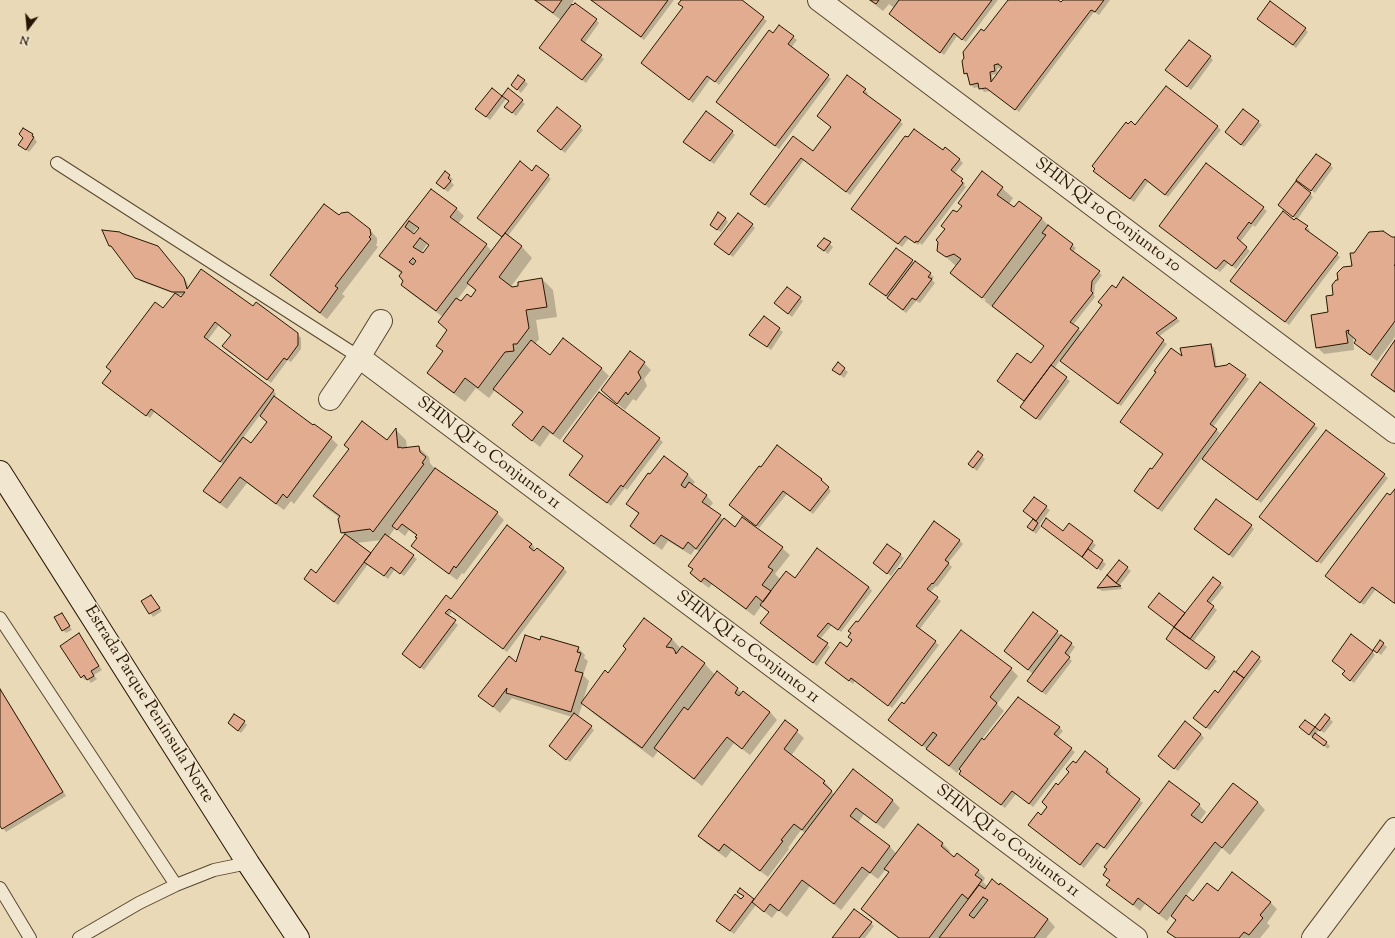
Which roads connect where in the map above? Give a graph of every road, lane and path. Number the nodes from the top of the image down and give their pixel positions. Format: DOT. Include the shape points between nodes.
graph roads {
  1 [pos="819,0"];
  2 [pos="57,163"];
  3 [pos="381,321"];
  4 [pos="359,357"];
  5 [pos="330,399"];
  6 [pos="1395,432"];
  7 [pos="0,472"];
  8 [pos="0,618"];
  9 [pos="1395,829"];
  10 [pos="248,863"];
  11 [pos="176,885"];
  12 [pos="0,888"];
  13 [pos="30,938"];
  14 [pos="79,938"];
  15 [pos="298,938"];
  16 [pos="1136,938"];
  17 [pos="1313,938"];
  1 -- 6 [label="street, SHIN QI 10 Conjunto 10"];
  2 -- 4 [label="lane"];
  3 -- 4 [label="street"];
  4 -- 5 [label="street"];
  4 -- 16 [label="street, SHIN QI 10 Conjunto 11"];
  7 -- 10 [label="street, Estrada Parque Península Norte"];
  8 -- 11 [label="lane"];
  9 -- 17 [label="street"];
  10 -- 11 [label="lane" via="214,870"];
  10 -- 15 [label="street, Estrada Parque Península Norte"];
  11 -- 14 [label="lane"];
  12 -- 13 [label="lane"];
}
